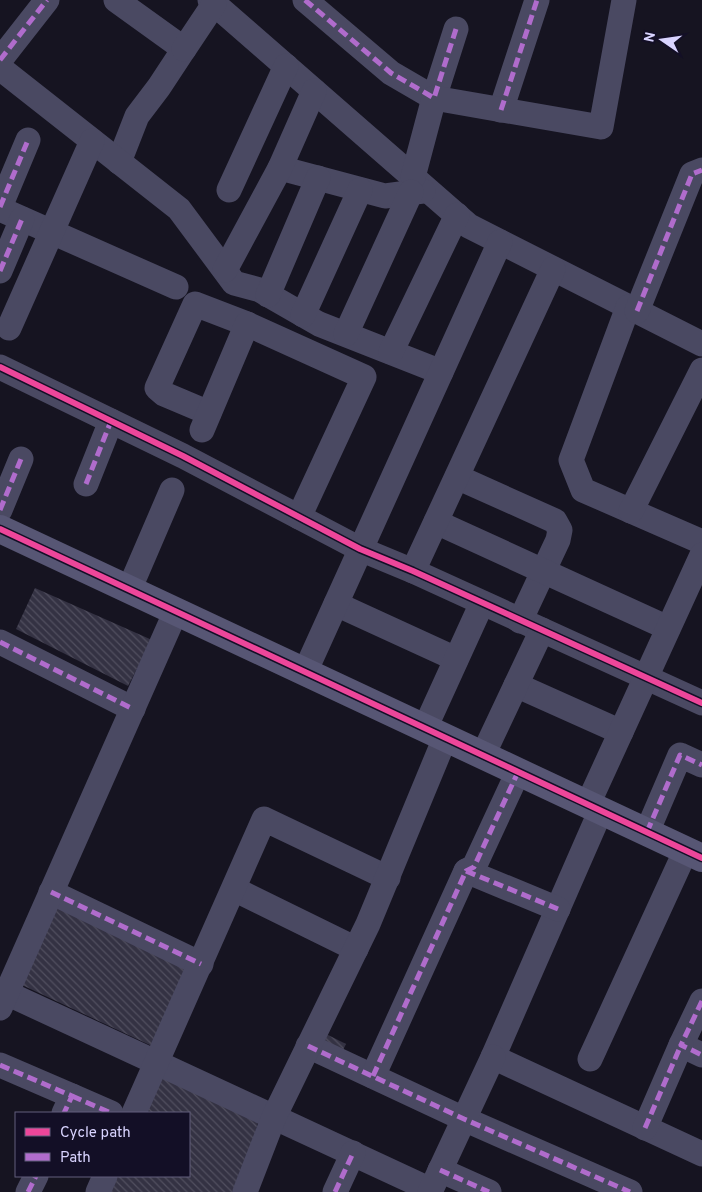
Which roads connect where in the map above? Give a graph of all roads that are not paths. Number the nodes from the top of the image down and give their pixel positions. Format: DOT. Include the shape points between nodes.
graph roads {
  1 [pos="47,0"];
  2 [pos="116,0"];
  3 [pos="305,0"];
  4 [pos="537,0"];
  5 [pos="624,0"];
  6 [pos="212,2"];
  7 [pos="456,29"];
  8 [pos="184,49"];
  9 [pos="0,60"];
  10 [pos="286,66"];
  11 [pos="0,68"];
  12 [pos="314,91"];
  13 [pos="434,98"];
  14 [pos="501,110"];
  15 [pos="28,140"];
  16 [pos="92,141"];
  17 [pos="119,162"];
  18 [pos="280,168"];
  19 [pos="702,170"];
  20 [pos="318,178"];
  21 [pos="418,187"];
  22 [pos="229,190"];
  23 [pos="360,190"];
  24 [pos="7,212"];
  25 [pos="457,216"];
  26 [pos="51,232"];
  27 [pos="500,242"];
  28 [pos="553,269"];
  29 [pos="225,270"];
  30 [pos="0,271"];
  31 [pos="176,287"];
  32 [pos="268,295"];
  33 [pos="632,309"];
  34 [pos="303,315"];
  35 [pos="247,324"];
  36 [pos="9,328"];
  37 [pos="346,334"];
  38 [pos="702,344"];
  39 [pos="391,352"];
  40 [pos="0,368"];
  41 [pos="702,370"];
  42 [pos="441,372"];
  43 [pos="111,421"];
  44 [pos="20,459"];
  45 [pos="457,477"];
  46 [pos="86,484"];
  47 [pos="172,490"];
  48 [pos="0,510"];
  49 [pos="631,511"];
  50 [pos="299,517"];
  51 [pos="436,522"];
  52 [pos="0,530"];
  53 [pos="702,542"];
  54 [pos="360,549"];
  55 [pos="702,555"];
  56 [pos="413,571"];
  57 [pos="544,571"];
  58 [pos="129,590"];
  59 [pos="482,603"];
  60 [pos="336,604"];
  61 [pos="176,611"];
  62 [pos="531,625"];
  63 [pos="668,628"];
  64 [pos="0,642"];
  65 [pos="456,659"];
  66 [pos="305,672"];
  67 [pos="646,677"];
  68 [pos="516,685"];
  69 [pos="702,703"];
  70 [pos="133,709"];
  71 [pos="620,732"];
  72 [pos="435,733"];
  73 [pos="483,755"];
  74 [pos="702,765"];
  75 [pos="518,772"];
  76 [pos="595,807"];
  77 [pos="647,832"];
  78 [pos="694,854"];
  79 [pos="466,871"];
  80 [pos="388,878"];
  81 [pos="234,889"];
  82 [pos="51,892"];
  83 [pos="558,909"];
  84 [pos="356,949"];
  85 [pos="201,964"];
  86 [pos="2,997"];
  87 [pos="702,1001"];
  88 [pos="308,1046"];
  89 [pos="692,1050"];
  90 [pos="493,1057"];
  91 [pos="590,1059"];
  92 [pos="158,1063"];
  93 [pos="0,1064"];
  94 [pos="373,1076"];
  95 [pos="68,1105"];
  96 [pos="106,1112"];
  97 [pos="134,1112"];
  98 [pos="274,1117"];
  99 [pos="464,1119"];
  100 [pos="646,1128"];
  101 [pos="353,1153"];
  102 [pos="702,1154"];
  103 [pos="36,1177"];
  104 [pos="105,1177"];
  105 [pos="434,1184"];
  106 [pos="28,1192"];
  107 [pos="98,1192"];
  108 [pos="245,1192"];
  109 [pos="335,1192"];
  110 [pos="490,1192"];
  111 [pos="630,1192"];
  1 -- 9 [label="street"];
  2 -- 8 [label="street"];
  3 -- 13 [label="street" via="391,73"];
  4 -- 14 [label="street"];
  5 -- 14 [label="street" via="601,128"];
  6 -- 8 [label="street"];
  6 -- 10 [label="street"];
  7 -- 13 [label="street"];
  8 -- 17 [label="street" via="137,116"];
  10 -- 12 [label="street"];
  10 -- 22 [label="street"];
  11 -- 16 [label="street"];
  12 -- 18 [label="street"];
  12 -- 21 [label="street"];
  13 -- 14 [label="street"];
  13 -- 21 [label="street"];
  15 -- 24 [label="street"];
  16 -- 17 [label="street"];
  16 -- 26 [label="street"];
  17 -- 29 [label="street" via="179,209"];
  18 -- 20 [label="street"];
  18 -- 29 [label="street"];
  19 -- 33 [label="street" via="692,174"];
  20 -- 23 [label="street"];
  20 -- 32 [label="street"];
  21 -- 23 [label="street" via="385,196"];
  21 -- 25 [label="street"];
  21 -- 37 [label="street"];
  23 -- 34 [label="street"];
  24 -- 26 [label="street"];
  24 -- 30 [label="street"];
  25 -- 27 [label="street"];
  25 -- 39 [label="street"];
  26 -- 31 [label="street"];
  26 -- 36 [label="street"];
  27 -- 28 [label="street"];
  27 -- 42 [label="street"];
  28 -- 33 [label="street"];
  28 -- 45 [label="street"];
  29 -- 32 [label="street" via="234,282"];
  32 -- 34 [label="street"];
  33 -- 38 [label="street"];
  33 -- 49 [label="street" via="571,460 583,490"];
  34 -- 37 [label="street"];
  35 -- 35 [label="street" via="206,421 157,388 195,304"];
  35 -- 50 [label="street" via="364,377"];
  37 -- 39 [label="street"];
  39 -- 42 [label="street"];
  40 -- 43 [label="street"];
  41 -- 49 [label="street"];
  42 -- 54 [label="street"];
  43 -- 46 [label="street"];
  43 -- 50 [label="street"];
  44 -- 48 [label="street"];
  45 -- 51 [label="street"];
  45 -- 57 [label="street" via="555,522 560,530 558,540"];
  47 -- 58 [label="street"];
  49 -- 53 [label="street"];
  50 -- 54 [label="street"];
  51 -- 56 [label="street"];
  51 -- 57 [label="street"];
  52 -- 58 [label="street"];
  54 -- 56 [label="street"];
  54 -- 60 [label="street"];
  55 -- 63 [label="street"];
  56 -- 59 [label="street"];
  57 -- 62 [label="street"];
  57 -- 63 [label="street"];
  58 -- 61 [label="street"];
  59 -- 62 [label="street"];
  59 -- 65 [label="street"];
  60 -- 65 [label="street"];
  60 -- 66 [label="street"];
  61 -- 66 [label="street"];
  61 -- 70 [label="street"];
  62 -- 67 [label="street"];
  62 -- 68 [label="street"];
  63 -- 67 [label="street"];
  64 -- 70 [label="street"];
  65 -- 72 [label="street"];
  66 -- 72 [label="street"];
  67 -- 69 [label="street"];
  67 -- 71 [label="street"];
  68 -- 71 [label="street"];
  68 -- 73 [label="street"];
  70 -- 82 [label="street"];
  71 -- 76 [label="street"];
  72 -- 73 [label="street"];
  72 -- 80 [label="street"];
  73 -- 75 [label="street"];
  74 -- 77 [label="street" via="680,755"];
  75 -- 76 [label="street"];
  75 -- 79 [label="street" via="474,867"];
  76 -- 77 [label="street"];
  76 -- 83 [label="street"];
  77 -- 78 [label="street"];
  78 -- 91 [label="street"];
  79 -- 83 [label="street"];
  79 -- 94 [label="street"];
  80 -- 81 [label="street" via="264,819"];
  80 -- 84 [label="street"];
  81 -- 84 [label="street"];
  81 -- 85 [label="street"];
  82 -- 85 [label="street"];
  82 -- 86 [label="street"];
  83 -- 90 [label="street"];
  84 -- 88 [label="street"];
  85 -- 92 [label="street"];
  86 -- 92 [label="street"];
  87 -- 89 [label="street"];
  88 -- 94 [label="street"];
  88 -- 98 [label="street"];
  89 -- 100 [label="street"];
  90 -- 99 [label="street"];
  90 -- 100 [label="street"];
  92 -- 97 [label="street"];
  92 -- 98 [label="street"];
  93 -- 95 [label="street"];
  94 -- 99 [label="street"];
  95 -- 96 [label="street"];
  98 -- 101 [label="street"];
  98 -- 108 [label="street"];
  99 -- 105 [label="street"];
  99 -- 111 [label="street"];
  100 -- 102 [label="street"];
  101 -- 105 [label="street"];
  101 -- 109 [label="street"];
  103 -- 106 [label="street"];
  104 -- 107 [label="street"];
  105 -- 110 [label="street"];
}
